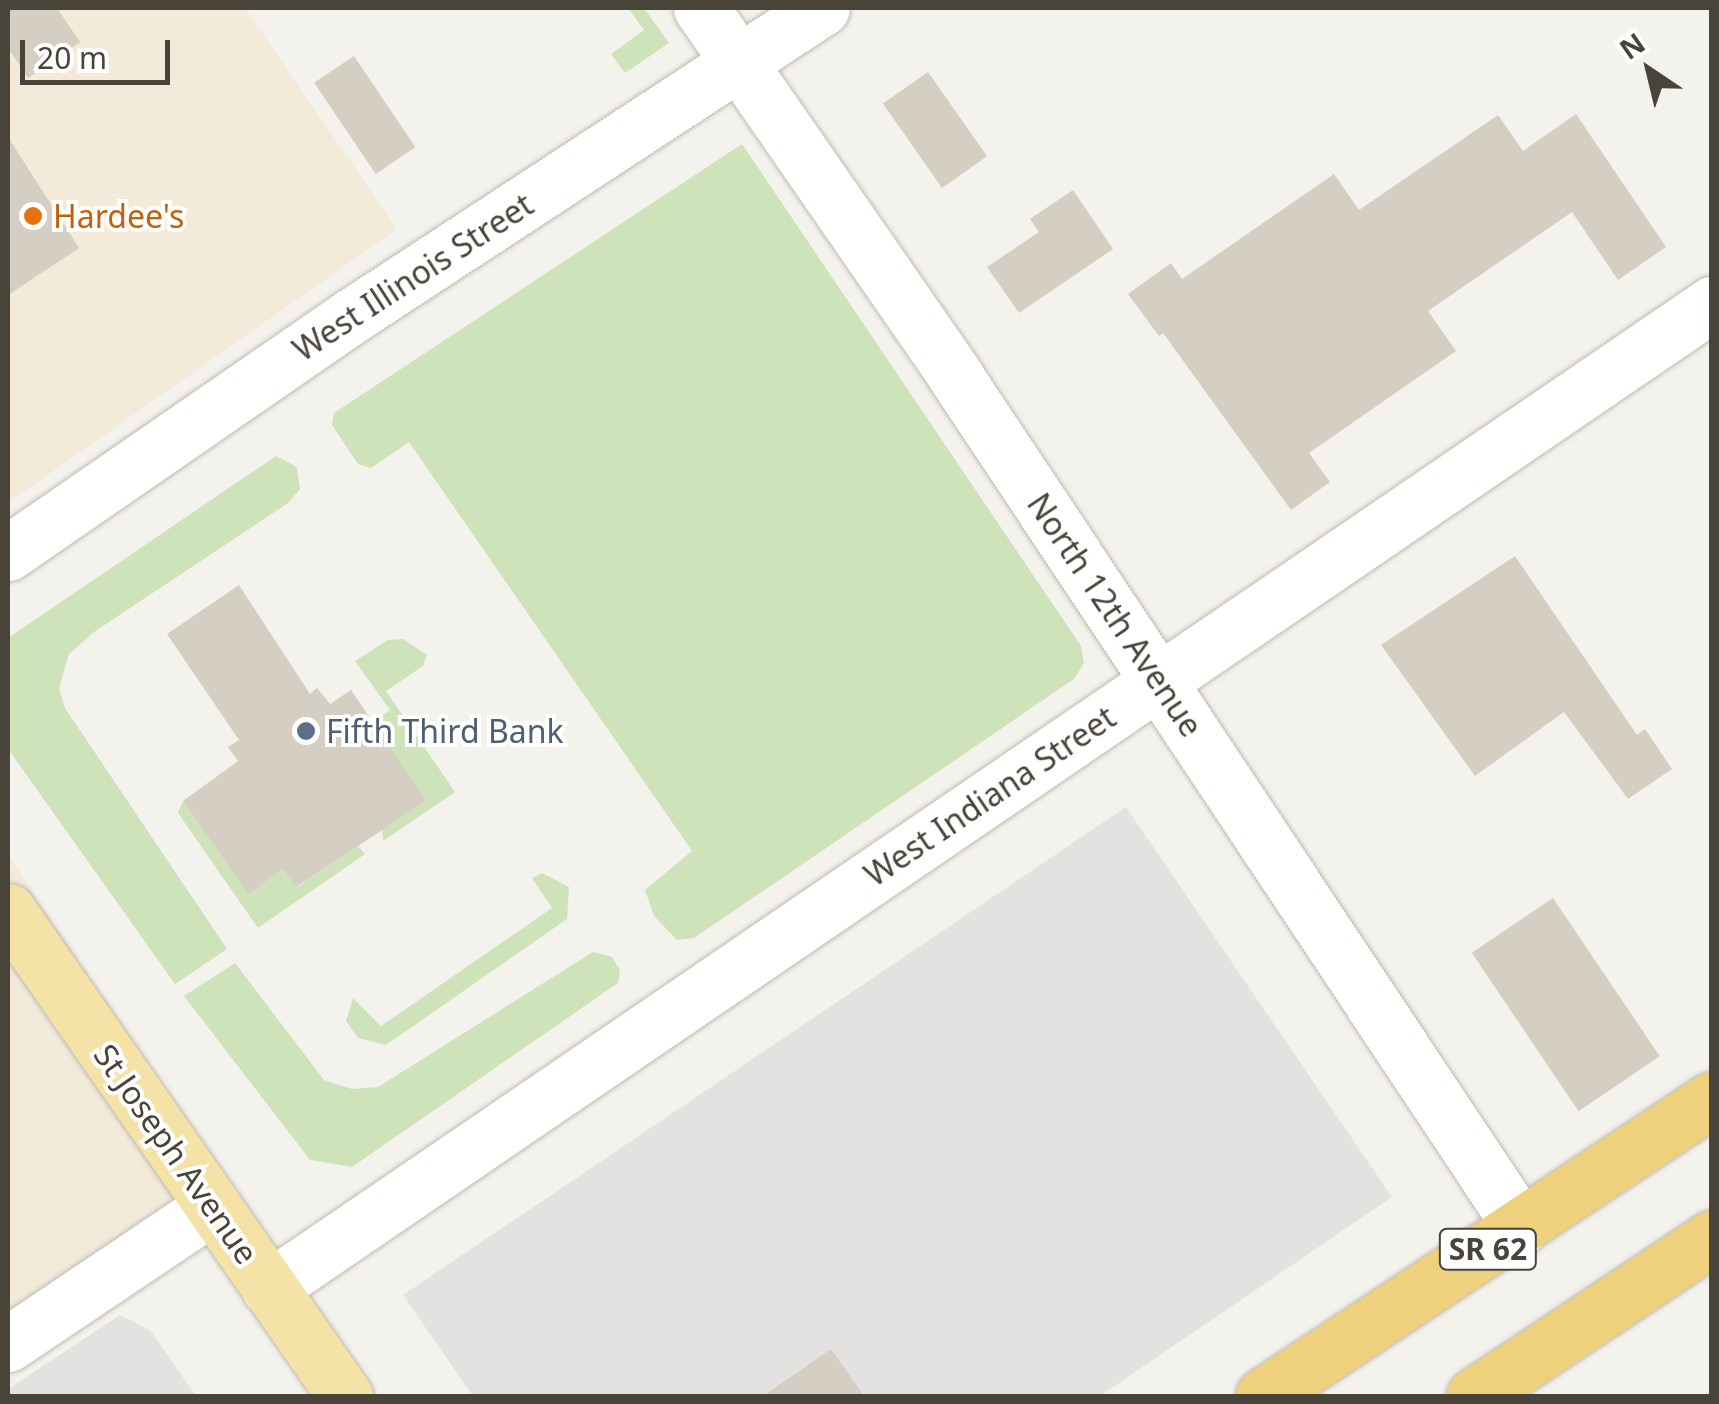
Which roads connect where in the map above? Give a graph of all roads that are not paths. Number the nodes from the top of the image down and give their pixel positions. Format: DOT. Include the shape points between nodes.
graph roads {
  1 [pos="701,8"];
  2 [pos="822,8"];
  3 [pos="740,63"];
  4 [pos="1712,304"];
  5 [pos="8,553"];
  6 [pos="1160,680"];
  7 [pos="8,912"];
  8 [pos="1712,1098"];
  9 [pos="212,1207"];
  10 [pos="1521,1227"];
  11 [pos="1712,1238"];
  12 [pos="269,1288"];
  13 [pos="8,1344"];
  14 [pos="344,1396"];
  15 [pos="1263,1396"];
  16 [pos="1474,1396"];
  1 -- 3 [label="street, North 12th Avenue"];
  2 -- 3 [label="street, West Illinois Street"];
  3 -- 5 [label="street, West Illinois Street" via="350,317"];
  3 -- 6 [label="street, North 12th Avenue"];
  4 -- 6 [label="street, West Indiana Street"];
  6 -- 10 [label="street, North 12th Avenue"];
  6 -- 12 [label="street, West Indiana Street"];
  7 -- 9 [label="main road, St Joseph Avenue"];
  8 -- 10 [label="highway, SR 62"];
  9 -- 12 [label="main road, St Joseph Avenue"];
  9 -- 13 [label="street"];
  10 -- 15 [label="highway, SR 62"];
  11 -- 16 [label="highway"];
  12 -- 14 [label="main road, St Joseph Avenue"];
}
